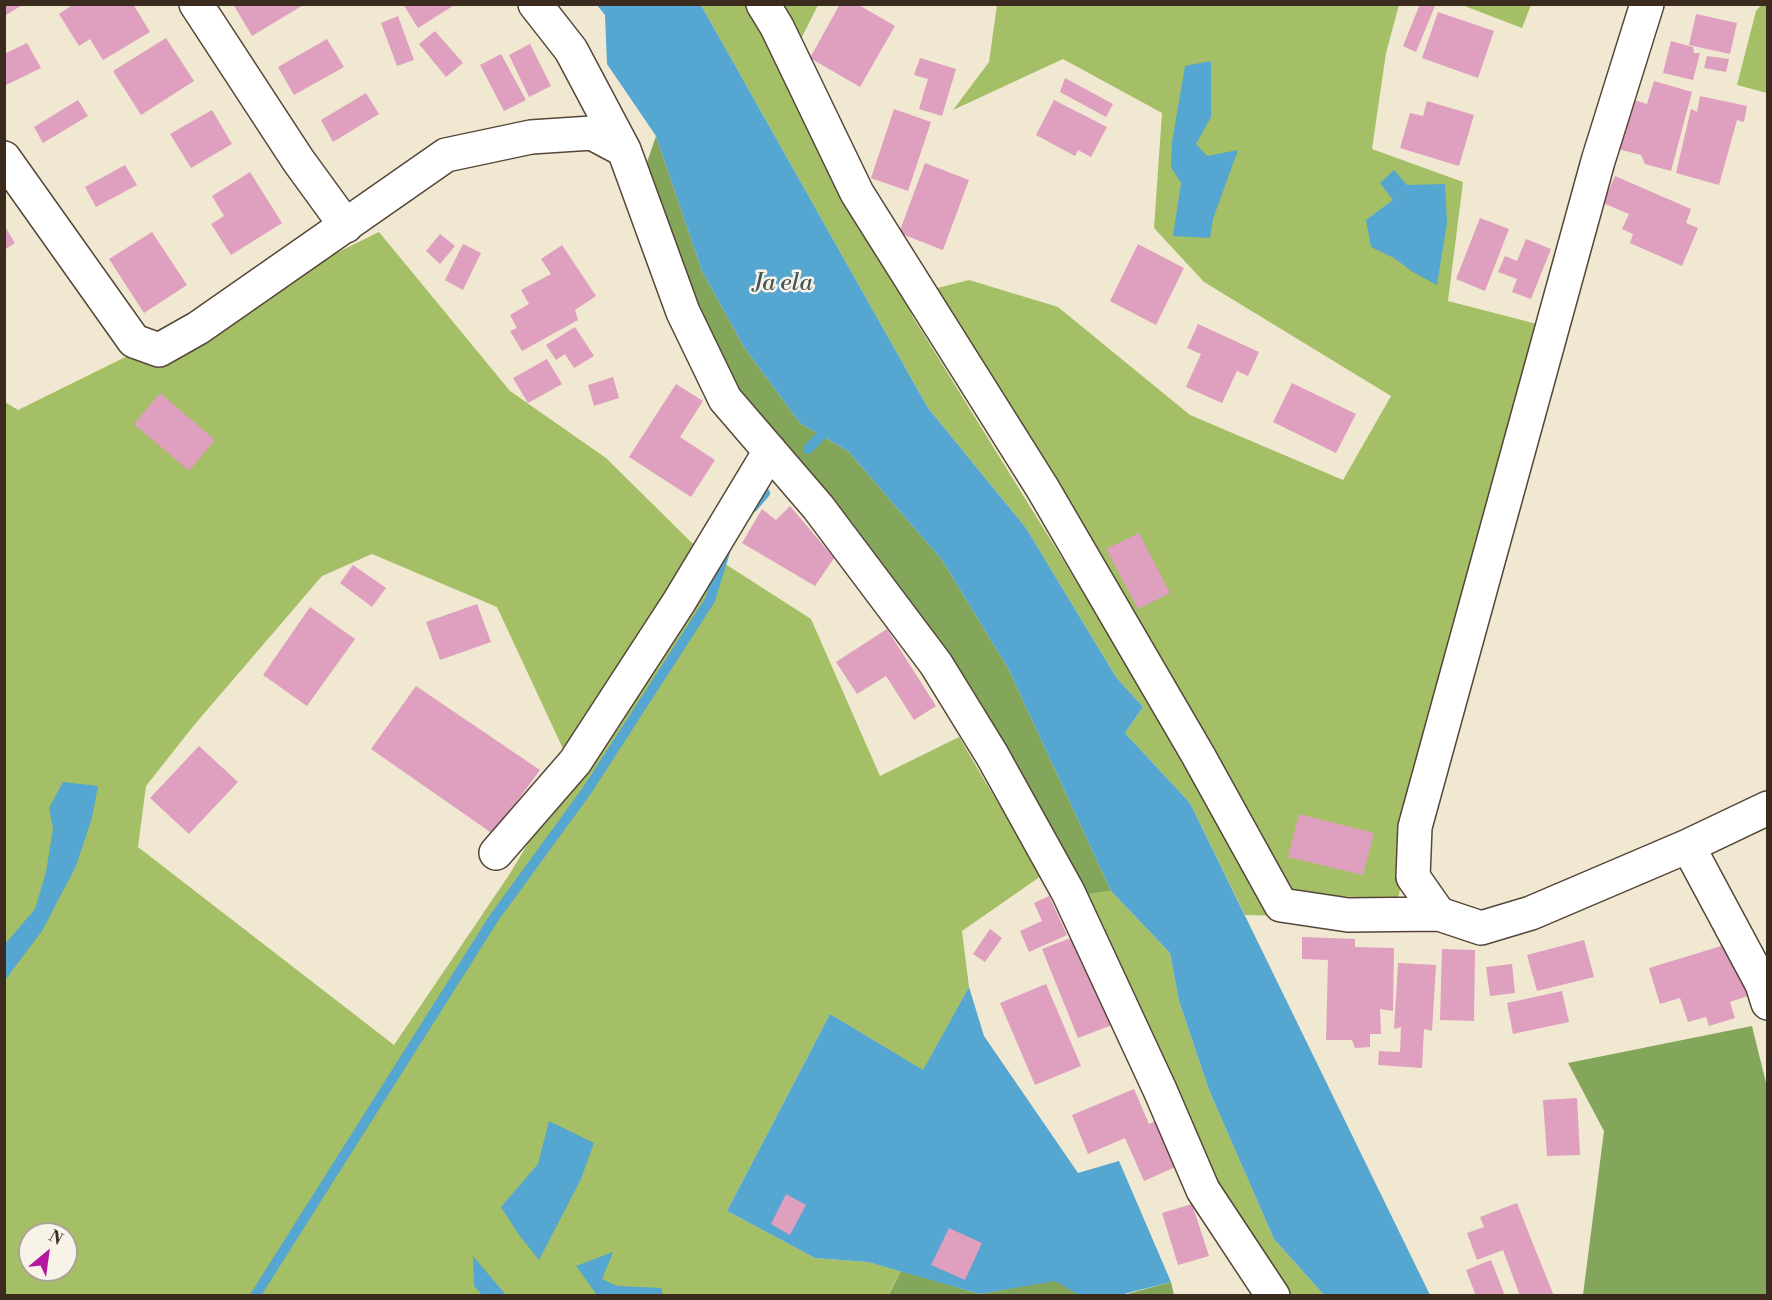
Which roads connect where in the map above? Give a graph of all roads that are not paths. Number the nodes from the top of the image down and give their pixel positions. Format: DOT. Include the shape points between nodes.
graph roads {
  1 [pos="196,4"];
  2 [pos="535,4"];
  3 [pos="763,4"];
  4 [pos="1647,4"];
  5 [pos="624,150"];
  6 [pos="4,158"];
  7 [pos="346,226"];
  8 [pos="770,451"];
  9 [pos="1767,808"];
  10 [pos="1688,846"];
  11 [pos="496,853"];
  12 [pos="1439,914"];
  13 [pos="1767,1003"];
  14 [pos="1273,1296"];
  1 -- 7 [label="street"];
  2 -- 5 [label="street" via="571,50"];
  3 -- 12 [label="street" via="857,193 1043,489 1281,905 1348,915"];
  4 -- 12 [label="street" via="1598,161 1415,827 1413,877"];
  5 -- 7 [label="street" via="592,133 531,137 446,156"];
  5 -- 8 [label="street" via="683,312 715,379 725,399"];
  6 -- 7 [label="street" via="134,341 159,350 198,328"];
  8 -- 11 [label="street" via="679,602 575,762"];
  8 -- 14 [label="street" via="818,507 936,664 992,755 1068,892 1203,1190"];
  9 -- 10 [label="street"];
  10 -- 12 [label="street" via="1531,914 1481,928"];
  10 -- 13 [label="street" via="1762,984"];
}
